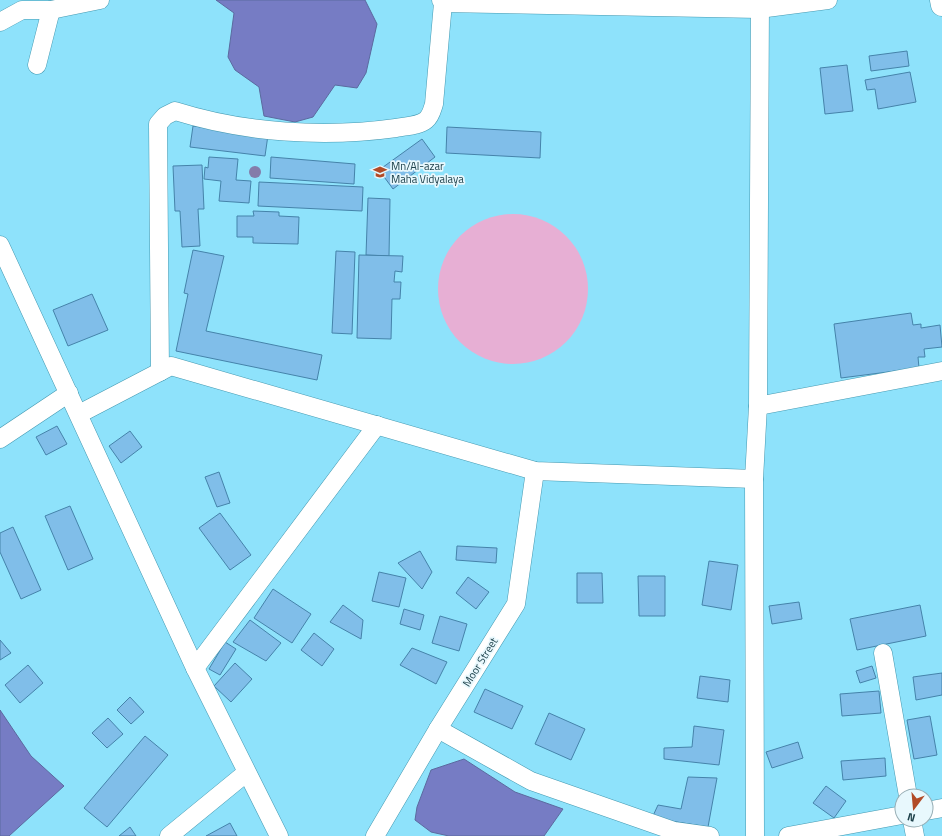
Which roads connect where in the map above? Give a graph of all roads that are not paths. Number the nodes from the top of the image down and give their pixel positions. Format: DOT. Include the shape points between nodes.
graph roads {
  1 [pos="100,0"];
  2 [pos="828,0"];
  3 [pos="941,0"];
  4 [pos="442,2"];
  5 [pos="564,3"];
  6 [pos="759,4"];
  7 [pos="942,5"];
  8 [pos="51,10"];
  9 [pos="0,22"];
  10 [pos="37,65"];
  11 [pos="0,245"];
  12 [pos="942,371"];
  13 [pos="160,372"];
  14 [pos="69,393"];
  15 [pos="758,406"];
  16 [pos="79,414"];
  17 [pos="377,425"];
  18 [pos="0,439"];
  19 [pos="535,471"];
  20 [pos="754,478"];
  21 [pos="883,653"];
  22 [pos="195,668"];
  23 [pos="438,728"];
  24 [pos="246,773"];
  25 [pos="907,788"];
  26 [pos="894,816"];
  27 [pos="169,836"];
  28 [pos="279,836"];
  29 [pos="375,836"];
  30 [pos="710,836"];
  31 [pos="755,836"];
  32 [pos="788,836"];
  1 -- 8 [label="street"];
  2 -- 6 [label="street"];
  3 -- 7 [label="highway"];
  4 -- 5 [label="street"];
  4 -- 13 [label="street" via="434,104 431,114 425,121 416,125 385,129 305,132 252,128 175,111 165,116 158,124"];
  5 -- 6 [label="street"];
  6 -- 15 [label="street"];
  8 -- 9 [label="street" via="22,10"];
  8 -- 10 [label="street"];
  11 -- 14 [label="street"];
  12 -- 15 [label="street"];
  13 -- 16 [label="street"];
  13 -- 17 [label="street" via="171,366"];
  14 -- 16 [label="street"];
  14 -- 18 [label="street"];
  15 -- 20 [label="street"];
  16 -- 22 [label="street"];
  17 -- 19 [label="street"];
  17 -- 22 [label="street"];
  19 -- 20 [label="street"];
  19 -- 23 [label="street, Moor Street" via="516,604"];
  20 -- 31 [label="street"];
  21 -- 25 [label="street"];
  22 -- 24 [label="street"];
  23 -- 29 [label="street, Moor Street"];
  23 -- 30 [label="street" via="531,781 674,831"];
  24 -- 27 [label="street"];
  24 -- 28 [label="street"];
  26 -- 32 [label="street"];
}
